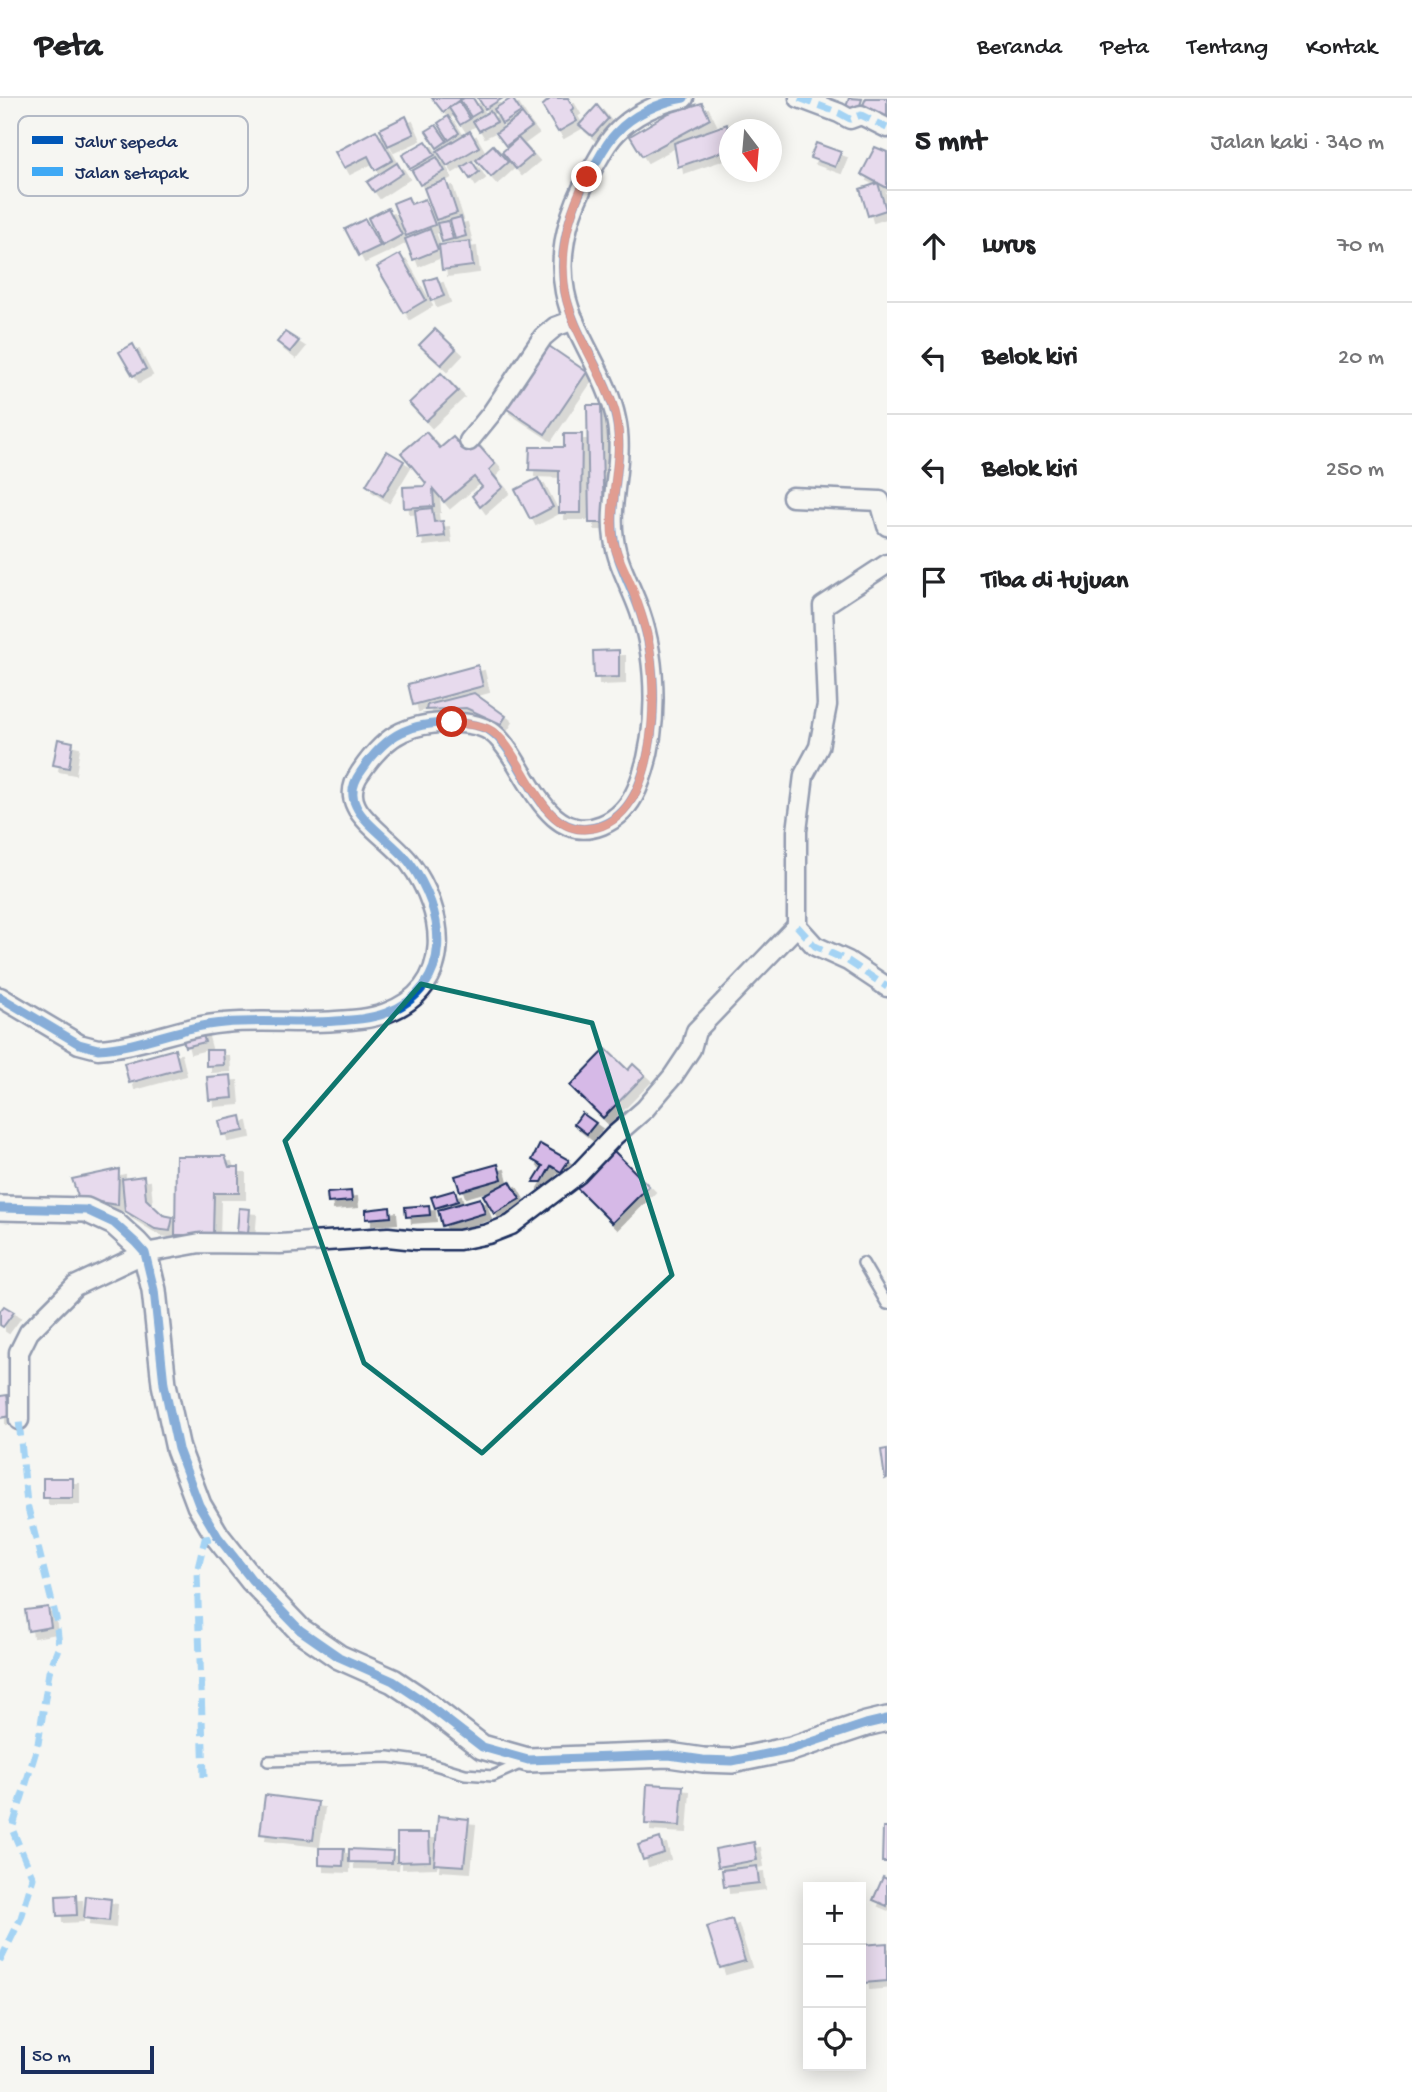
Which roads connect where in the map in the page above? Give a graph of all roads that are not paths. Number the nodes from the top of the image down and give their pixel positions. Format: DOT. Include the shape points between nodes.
graph roads {
  1 [pos="684,98"];
  2 [pos="799,98"];
  3 [pos="887,128"];
  4 [pos="574,320"];
  5 [pos="468,440"];
  6 [pos="792,497"];
  7 [pos="887,526"];
  8 [pos="887,564"];
  9 [pos="797,926"];
  10 [pos="887,986"];
  11 [pos="0,997"];
  12 [pos="0,1208"];
  13 [pos="145,1253"];
  14 [pos="863,1263"];
  15 [pos="887,1304"];
  16 [pos="19,1420"];
  17 [pos="887,1719"];
  18 [pos="528,1760"];
  19 [pos="268,1761"];
  1 -- 4 [label="street" via="654,107 616,133 578,195 563,264"];
  2 -- 3 [label="street"];
  4 -- 5 [label="street" via="543,337"];
  4 -- 11 [label="street" via="617,422 613,538 643,619 650,659 653,708 649,749 625,809 596,827 568,825 545,806 489,729 452,722 405,730 370,759 353,793 360,813 412,867 436,914 438,942 432,972 405,1003 359,1019 224,1023 98,1049 79,1044"];
  6 -- 7 [label="street" via="880,501"];
  8 -- 9 [label="street" via="822,606 827,705 819,747 804,775 797,831"];
  9 -- 10 [label="street" via="823,952 848,961"];
  9 -- 13 [label="street" via="696,1031 691,1049 646,1109 579,1174 511,1225 459,1240 388,1237 280,1244 200,1243"];
  12 -- 13 [label="street" via="86,1210 114,1223"];
  13 -- 16 [label="street" via="75,1286 29,1332 19,1352"];
  13 -- 18 [label="street" via="178,1449 199,1505 218,1537 300,1630 339,1657 402,1687 482,1747"];
  14 -- 15 [label="lane"];
  17 -- 18 [label="street" via="791,1749 732,1761 669,1755"];
  18 -- 19 [label="lane" via="493,1776 407,1759"];
}
